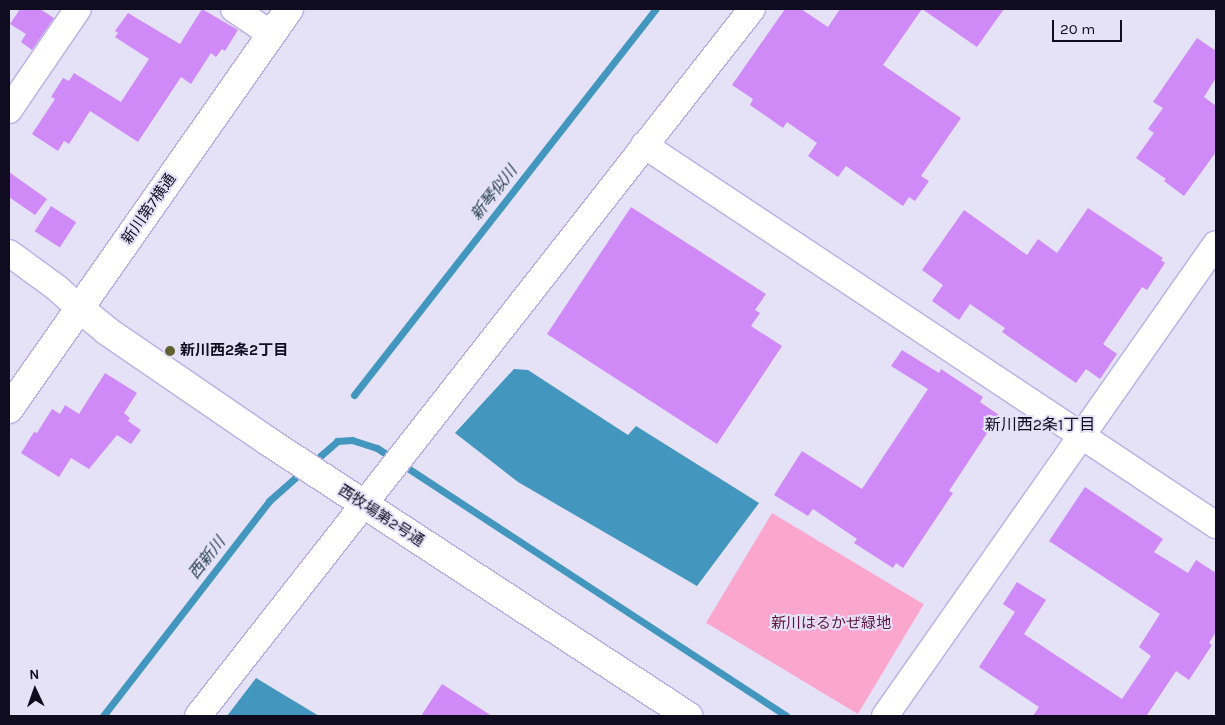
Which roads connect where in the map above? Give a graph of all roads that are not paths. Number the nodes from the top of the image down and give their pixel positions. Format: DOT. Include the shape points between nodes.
graph roads {
  1 [pos="78,9"];
  2 [pos="234,9"];
  3 [pos="289,9"];
  4 [pos="752,9"];
  5 [pos="271,34"];
  6 [pos="9,110"];
  7 [pos="644,145"];
  8 [pos="1216,244"];
  9 [pos="9,253"];
  10 [pos="79,308"];
  11 [pos="9,409"];
  12 [pos="1081,436"];
  13 [pos="363,504"];
  14 [pos="1216,525"];
  15 [pos="198,716"];
  16 [pos="688,716"];
  17 [pos="885,716"];
  1 -- 6 [label="street"];
  2 -- 5 [label="street"];
  3 -- 5 [label="street, 新川第7横通"];
  4 -- 7 [label="street"];
  5 -- 10 [label="street, 新川第7横通"];
  7 -- 12 [label="street"];
  7 -- 13 [label="street"];
  8 -- 12 [label="street"];
  9 -- 10 [label="street"];
  10 -- 11 [label="street, 新川第7横通"];
  10 -- 13 [label="street, 西牧場第2号通" via="107,331"];
  12 -- 14 [label="street"];
  12 -- 17 [label="street"];
  13 -- 15 [label="street"];
  13 -- 16 [label="street, 西牧場第2号通"];
}
